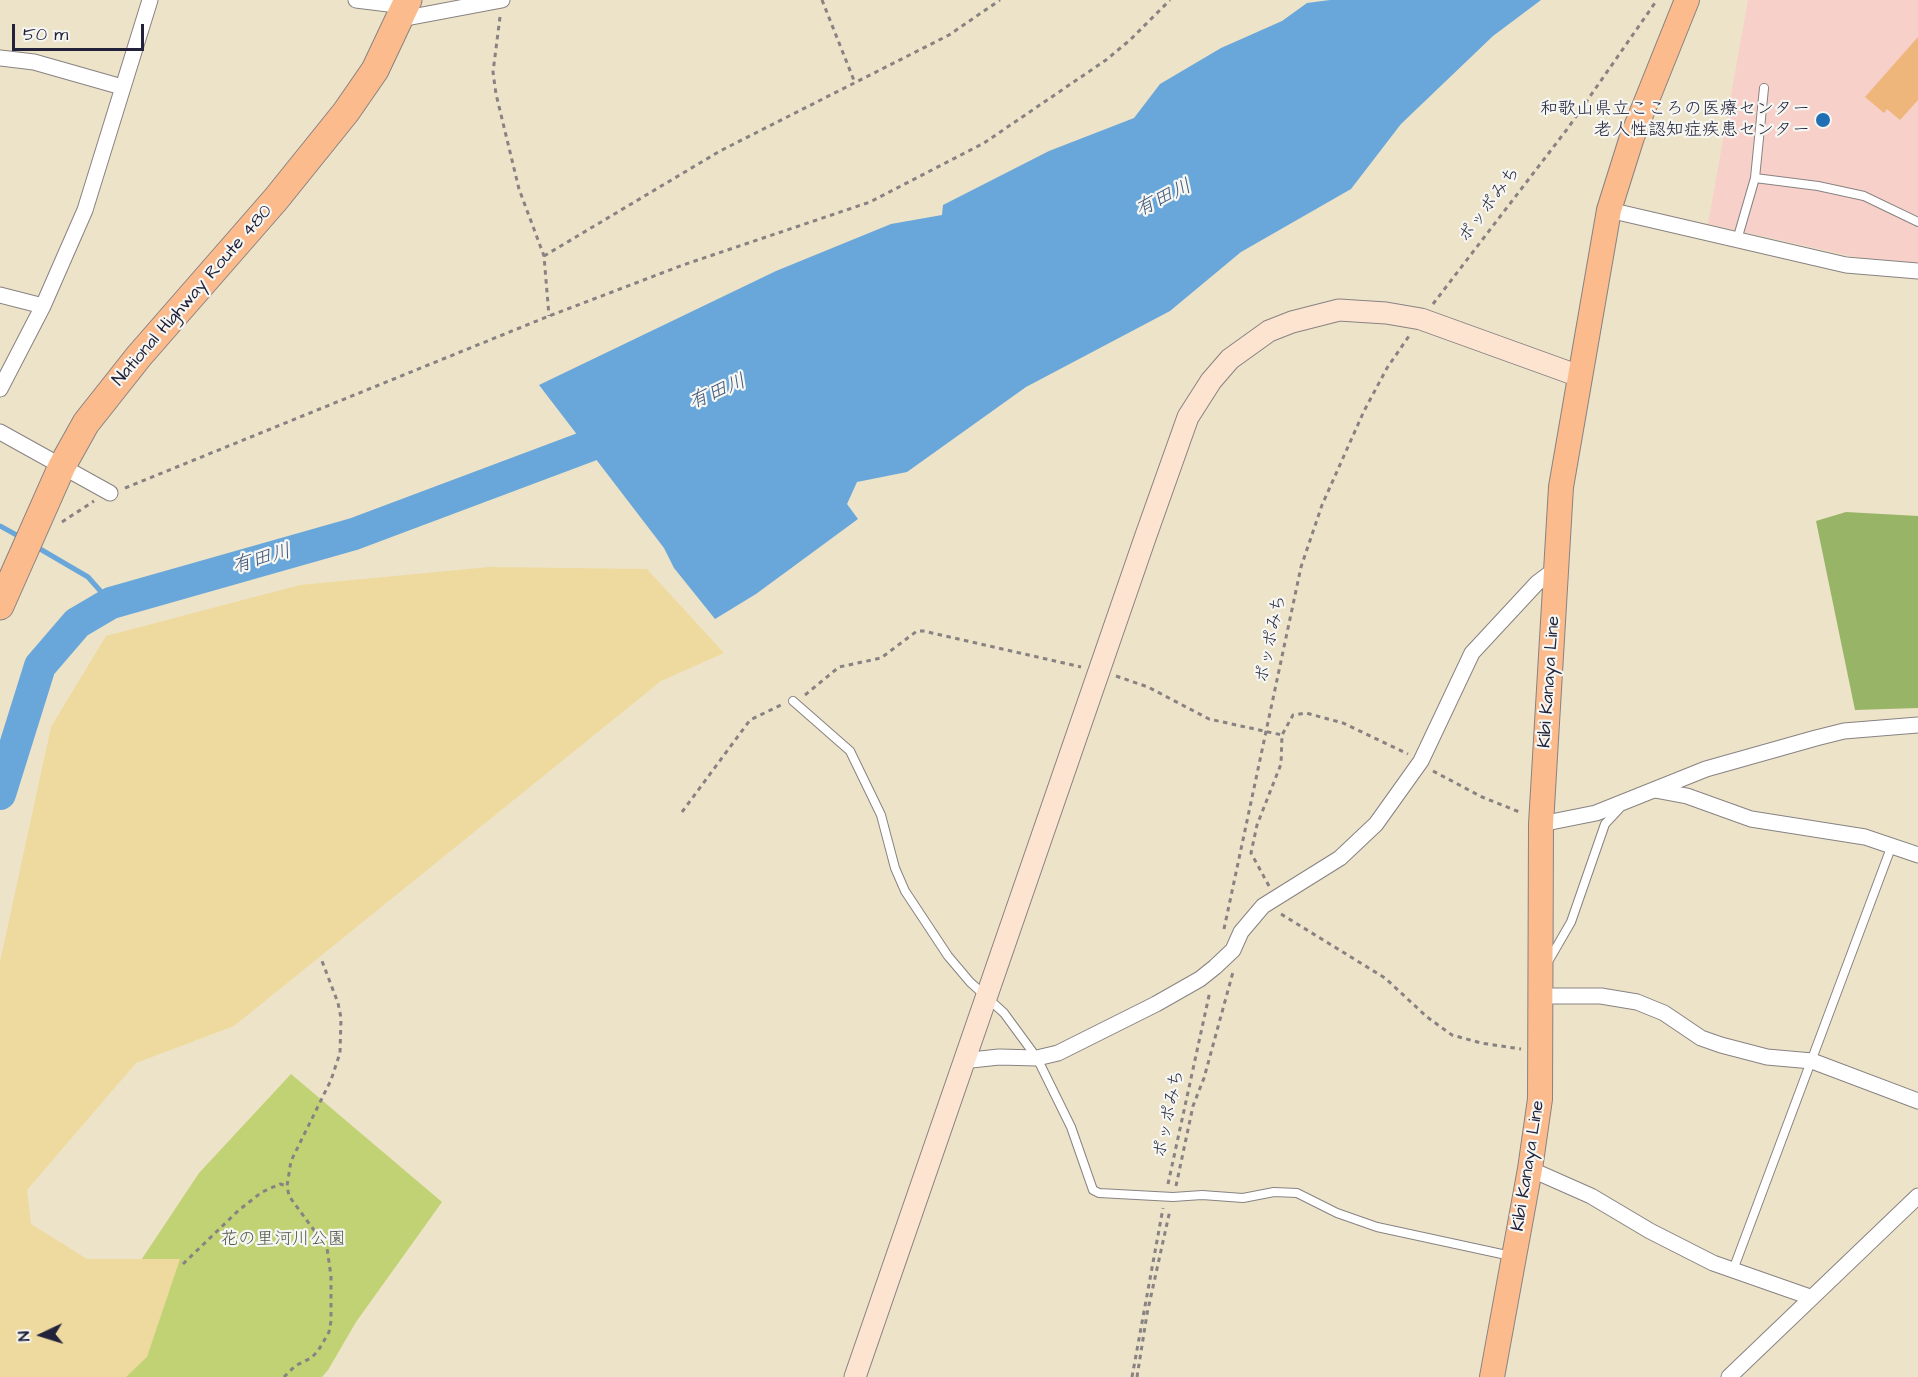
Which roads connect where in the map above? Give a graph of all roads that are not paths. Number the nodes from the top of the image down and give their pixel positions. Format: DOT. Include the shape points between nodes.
graph roads {
  1 [pos="150,0"];
  2 [pos="356,0"];
  3 [pos="1687,0"];
  4 [pos="502,5"];
  5 [pos="405,8"];
  6 [pos="0,58"];
  7 [pos="122,87"];
  8 [pos="1764,88"];
  9 [pos="1755,178"];
  10 [pos="1609,210"];
  11 [pos="1918,222"];
  12 [pos="1737,240"];
  13 [pos="1918,271"];
  14 [pos="0,295"];
  15 [pos="43,306"];
  16 [pos="1579,376"];
  17 [pos="0,389"];
  18 [pos="0,432"];
  19 [pos="62,466"];
  20 [pos="110,494"];
  21 [pos="1557,568"];
  22 [pos="0,606"];
  23 [pos="793,701"];
  24 [pos="1918,725"];
  25 [pos="1653,790"];
  26 [pos="1627,802"];
  27 [pos="1541,822"];
  28 [pos="1892,845"];
  29 [pos="1918,855"];
  30 [pos="1541,988"];
  31 [pos="985,996"];
  32 [pos="1037,1058"];
  33 [pos="962,1061"];
  34 [pos="1812,1061"];
  35 [pos="1918,1101"];
  36 [pos="1530,1169"];
  37 [pos="1918,1196"];
  38 [pos="1514,1256"];
  39 [pos="1733,1270"];
  40 [pos="1810,1297"];
  41 [pos="855,1377"];
  42 [pos="1492,1377"];
  43 [pos="1729,1377"];
  1 -- 7 [label="street"];
  2 -- 5 [label="street"];
  3 -- 10 [label="main road, Kibi Kanaya Line" via="1632,137"];
  4 -- 5 [label="street"];
  5 -- 19 [label="highway, National Highway Route 480" via="375,70 346,112 139,356 86,423"];
  6 -- 7 [label="street" via="34,62"];
  7 -- 15 [label="street" via="85,210"];
  8 -- 9 [label="lane"];
  9 -- 11 [label="lane" via="1864,196"];
  9 -- 12 [label="lane"];
  10 -- 12 [label="street"];
  10 -- 16 [label="main road, Kibi Kanaya Line"];
  12 -- 13 [label="street" via="1846,265"];
  14 -- 15 [label="street"];
  15 -- 17 [label="street"];
  16 -- 21 [label="main road, Kibi Kanaya Line" via="1561,487"];
  16 -- 31 [label="street" via="1421,319 1339,310 1269,330 1230,359 1188,417"];
  18 -- 19 [label="street"];
  19 -- 20 [label="street"];
  19 -- 22 [label="highway, National Highway Route 480"];
  21 -- 27 [label="main road, Kibi Kanaya Line"];
  21 -- 32 [label="street" via="1537,583 1472,653 1421,761 1376,824 1340,858 1270,901 1252,917 1233,950 1200,979 1058,1053"];
  23 -- 31 [label="lane" via="850,751 881,815 905,891 948,956"];
  24 -- 25 [label="street" via="1844,731 1706,770"];
  25 -- 26 [label="street"];
  25 -- 28 [label="street" via="1680,794 1776,825 1864,837"];
  26 -- 27 [label="street" via="1562,822"];
  26 -- 30 [label="lane" via="1605,824 1571,922 1553,952"];
  27 -- 30 [label="main road, Kibi Kanaya Line"];
  28 -- 29 [label="street"];
  28 -- 34 [label="lane"];
  30 -- 34 [label="street" via="1637,1002 1721,1046 1767,1057"];
  30 -- 36 [label="main road, Kibi Kanaya Line" via="1540,1099"];
  31 -- 32 [label="lane" via="1004,1013"];
  31 -- 33 [label="street"];
  32 -- 33 [label="street"];
  32 -- 38 [label="lane" via="1071,1127 1093,1190 1099,1193 1252,1198 1274,1192 1297,1193 1377,1227"];
  33 -- 41 [label="street"];
  34 -- 35 [label="street"];
  34 -- 39 [label="lane"];
  36 -- 38 [label="main road, Kibi Kanaya Line"];
  36 -- 39 [label="street" via="1592,1196 1650,1231"];
  37 -- 40 [label="street"];
  38 -- 42 [label="main road, Kibi Kanaya Line"];
  39 -- 40 [label="street"];
  40 -- 43 [label="street"];
}
